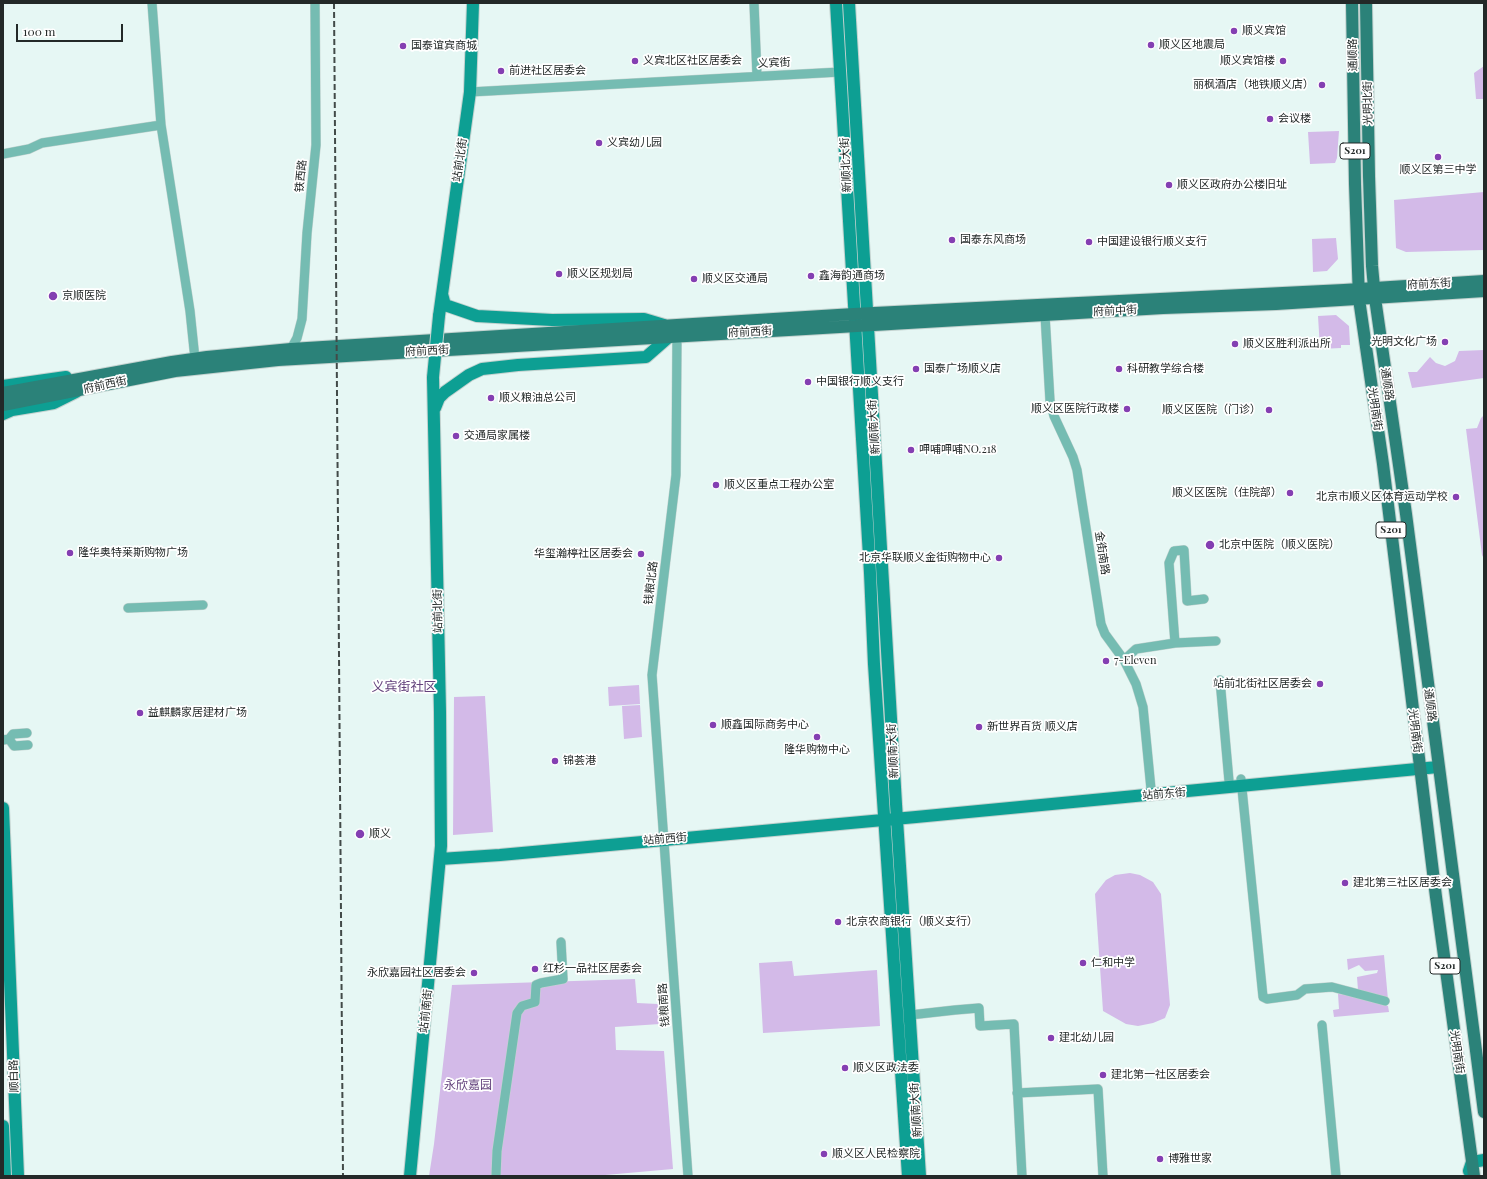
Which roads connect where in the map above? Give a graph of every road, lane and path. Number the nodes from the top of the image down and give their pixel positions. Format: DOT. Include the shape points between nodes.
graph roads {
  1 [pos="152,3"];
  2 [pos="315,3"];
  3 [pos="473,3"];
  4 [pos="754,3"];
  5 [pos="836,3"];
  6 [pos="849,3"];
  7 [pos="1352,3"];
  8 [pos="1366,3"];
  9 [pos="840,72"];
  10 [pos="757,76"];
  11 [pos="470,92"];
  12 [pos="161,125"];
  13 [pos="3,154"];
  14 [pos="1484,281"];
  15 [pos="1484,291"];
  16 [pos="1375,292"];
  17 [pos="442,293"];
  18 [pos="1358,294"];
  19 [pos="867,313"];
  20 [pos="854,314"];
  21 [pos="1045,315"];
  22 [pos="854,326"];
  23 [pos="868,326"];
  24 [pos="672,333"];
  25 [pos="291,349"];
  26 [pos="195,359"];
  27 [pos="78,385"];
  28 [pos="3,386"];
  29 [pos="3,393"];
  30 [pos="3,405"];
  31 [pos="3,414"];
  32 [pos="434,415"];
  33 [pos="1204,599"];
  34 [pos="203,605"];
  35 [pos="128,608"];
  36 [pos="1216,640"];
  37 [pos="1175,643"];
  38 [pos="1124,660"];
  39 [pos="1220,680"];
  40 [pos="27,733"];
  41 [pos="6,740"];
  42 [pos="28,745"];
  43 [pos="1438,763"];
  44 [pos="1420,765"];
  45 [pos="1237,782"];
  46 [pos="1152,789"];
  47 [pos="3,808"];
  48 [pos="890,816"];
  49 [pos="664,836"];
  50 [pos="441,852"];
  51 [pos="561,942"];
  52 [pos="1385,1002"];
  53 [pos="910,1015"];
  54 [pos="1322,1025"];
  55 [pos="1017,1093"];
  56 [pos="1484,1112"];
  57 [pos="3,1126"];
  58 [pos="3,1135"];
  59 [pos="16,1135"];
  60 [pos="1475,1169"];
  61 [pos="5,1176"];
  62 [pos="18,1176"];
  63 [pos="410,1176"];
  64 [pos="496,1176"];
  65 [pos="688,1176"];
  66 [pos="908,1176"];
  67 [pos="920,1176"];
  68 [pos="1022,1176"];
  69 [pos="1103,1176"];
  70 [pos="1336,1176"];
  1 -- 12 [label="street"];
  2 -- 25 [label="street, 铁西路" via="316,145 302,319"];
  3 -- 11 [label="main road, 站前北街"];
  4 -- 10 [label="street"];
  5 -- 9 [label="main road, 新顺北大街"];
  6 -- 19 [label="main road, 新顺北大街"];
  7 -- 18 [label="main road, 通顺路 / S201"];
  8 -- 16 [label="main road, 光明北街 / S201" via="1369,176"];
  9 -- 10 [label="street, 义宾街"];
  9 -- 20 [label="main road, 新顺北大街"];
  10 -- 11 [label="street, 义宾街"];
  11 -- 17 [label="main road, 站前北街"];
  12 -- 13 [label="street" via="42,143 29,149"];
  12 -- 26 [label="street"];
  14 -- 16 [label="main road, 府前东街"];
  15 -- 16 [label="main road, 府前东街"];
  16 -- 18 [label="main road, 府前中街"];
  16 -- 43 [label="main road, 通顺路 / S201"];
  17 -- 24 [label="main road" via="444,305 477,316 552,320 644,319"];
  17 -- 32 [label="main road, 站前北街, bridge" via="433,377"];
  18 -- 19 [label="main road, 府前中街"];
  18 -- 21 [label="main road, 府前中街"];
  18 -- 44 [label="main road, 光明南街 / S201" via="1383,464"];
  19 -- 20 [label="main road, 府前中街"];
  19 -- 23 [label="main road, 新顺北大街"];
  20 -- 22 [label="main road, 新顺北大街"];
  20 -- 24 [label="main road, 府前西街"];
  21 -- 23 [label="main road, 府前中街"];
  21 -- 38 [label="street, 金街南路" via="1050,401 1077,470 1101,624 1105,634"];
  22 -- 23 [label="main road, 府前中街"];
  22 -- 24 [label="main road, 府前西街"];
  22 -- 48 [label="main road, 新顺南大街"];
  23 -- 48 [label="main road, 新顺南大街"];
  24 -- 25 [label="main road, 府前西街"];
  24 -- 27 [label="main road, 府前西街" via="244,362"];
  24 -- 32 [label="main road" via="646,356 482,369 445,392 439,398"];
  24 -- 49 [label="street, 钱粮北路" via="676,475 652,675"];
  25 -- 26 [label="main road, 府前西街"];
  26 -- 27 [label="main road, 府前西街"];
  27 -- 28 [label="main road" via="60,376"];
  27 -- 29 [label="main road, 府前西街"];
  27 -- 30 [label="main road, 府前西街"];
  27 -- 31 [label="main road" via="54,403 12,410"];
  32 -- 50 [label="main road, 站前北街"];
  33 -- 37 [label="street" via="1187,601 1184,550 1174,551 1169,563"];
  34 -- 35 [label="street"];
  36 -- 37 [label="street"];
  37 -- 38 [label="street" via="1136,649"];
  38 -- 46 [label="street, 金街南路" via="1136,684 1143,707"];
  39 -- 45 [label="street"];
  40 -- 41 [label="street" via="13,734"];
  41 -- 42 [label="street" via="14,746"];
  43 -- 44 [label="main road, 站前东街"];
  43 -- 56 [label="main road, 通顺路 / S201"];
  44 -- 45 [label="main road, 站前东街"];
  44 -- 60 [label="main road, 光明南街 / S201"];
  45 -- 46 [label="main road, 站前东街"];
  45 -- 48 [label="main road, 站前东街"];
  45 -- 52 [label="street" via="1262,997 1267,999 1297,995 1305,989 1332,987"];
  46 -- 48 [label="main road, 站前东街"];
  47 -- 59 [label="main road, 顺白路"];
  48 -- 49 [label="main road, 站前西街"];
  48 -- 53 [label="main road, 新顺南大街"];
  48 -- 66 [label="main road, 新顺南大街"];
  49 -- 50 [label="main road, 站前西街"];
  49 -- 65 [label="street, 钱粮南路"];
  50 -- 63 [label="main road, 站前南街"];
  51 -- 64 [label="street" via="563,979 536,985 535,1002 522,1006 517,1013 497,1151"];
  53 -- 55 [label="street" via="979,1008 980,1026 1014,1024"];
  53 -- 67 [label="main road, 新顺南大街"];
  54 -- 70 [label="street"];
  55 -- 68 [label="street"];
  55 -- 69 [label="street" via="1098,1089"];
  57 -- 58 [label="main road"];
  58 -- 59 [label="main road"];
  58 -- 61 [label="main road"];
  59 -- 62 [label="main road, 顺白路"];
}
